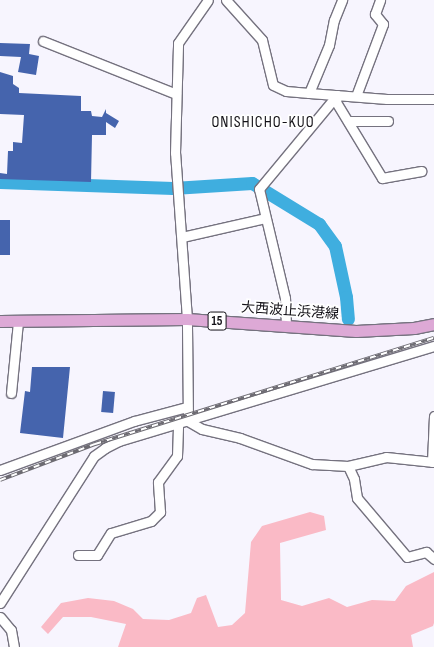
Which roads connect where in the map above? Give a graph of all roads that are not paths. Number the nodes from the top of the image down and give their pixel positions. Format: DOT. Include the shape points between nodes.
graph roads {
  1 [pos="208,0"];
  2 [pos="226,0"];
  3 [pos="342,0"];
  4 [pos="380,0"];
  5 [pos="43,41"];
  6 [pos="309,93"];
  7 [pos="176,94"];
  8 [pos="337,95"];
  9 [pos="356,96"];
  10 [pos="434,99"];
  11 [pos="348,121"];
  12 [pos="388,121"];
  13 [pos="421,170"];
  14 [pos="266,218"];
  15 [pos="182,237"];
  16 [pos="187,319"];
  17 [pos="0,321"];
  18 [pos="18,321"];
  19 [pos="434,324"];
  20 [pos="286,326"];
  21 [pos="434,346"];
  22 [pos="11,393"];
  23 [pos="186,407"];
  24 [pos="434,416"];
  25 [pos="188,421"];
  26 [pos="178,424"];
  27 [pos="433,462"];
  28 [pos="348,466"];
  29 [pos="0,470"];
  30 [pos="78,555"];
  31 [pos="434,559"];
  32 [pos="0,604"];
  33 [pos="0,617"];
  34 [pos="14,647"];
  1 -- 7 [label="street" via="178,43"];
  2 -- 6 [label="street" via="262,40 273,85 286,91"];
  3 -- 6 [label="street" via="334,20 329,45"];
  4 -- 9 [label="street" via="375,14 383,24"];
  5 -- 7 [label="street"];
  6 -- 8 [label="street"];
  7 -- 15 [label="street" via="174,153"];
  8 -- 9 [label="street"];
  8 -- 11 [label="street" via="336,102"];
  8 -- 14 [label="street" via="259,189"];
  9 -- 10 [label="street"];
  11 -- 12 [label="street"];
  11 -- 13 [label="street" via="382,178"];
  14 -- 15 [label="street"];
  14 -- 20 [label="street" via="285,298"];
  15 -- 16 [label="street"];
  16 -- 18 [label="main road, 大西波止浜港線 / 15"];
  16 -- 20 [label="main road, 大西波止浜港線 / 15"];
  16 -- 23 [label="street"];
  17 -- 18 [label="main road, 大西波止浜港線 / 15"];
  18 -- 22 [label="street"];
  19 -- 20 [label="main road, 大西波止浜港線 / 15" via="414,328 356,331"];
  21 -- 25 [label="street"];
  23 -- 25 [label="street"];
  23 -- 29 [label="street" via="134,421"];
  24 -- 27 [label="street"];
  25 -- 26 [label="street"];
  25 -- 28 [label="street" via="202,429 240,438 312,464"];
  26 -- 30 [label="street" via="177,456 158,482 160,512 151,521 111,534 97,555"];
  26 -- 32 [label="street" via="119,441 94,456"];
  27 -- 28 [label="street" via="386,457"];
  28 -- 31 [label="street" via="354,478 357,498 407,557 426,552"];
  33 -- 34 [label="street" via="11,630"];
}
